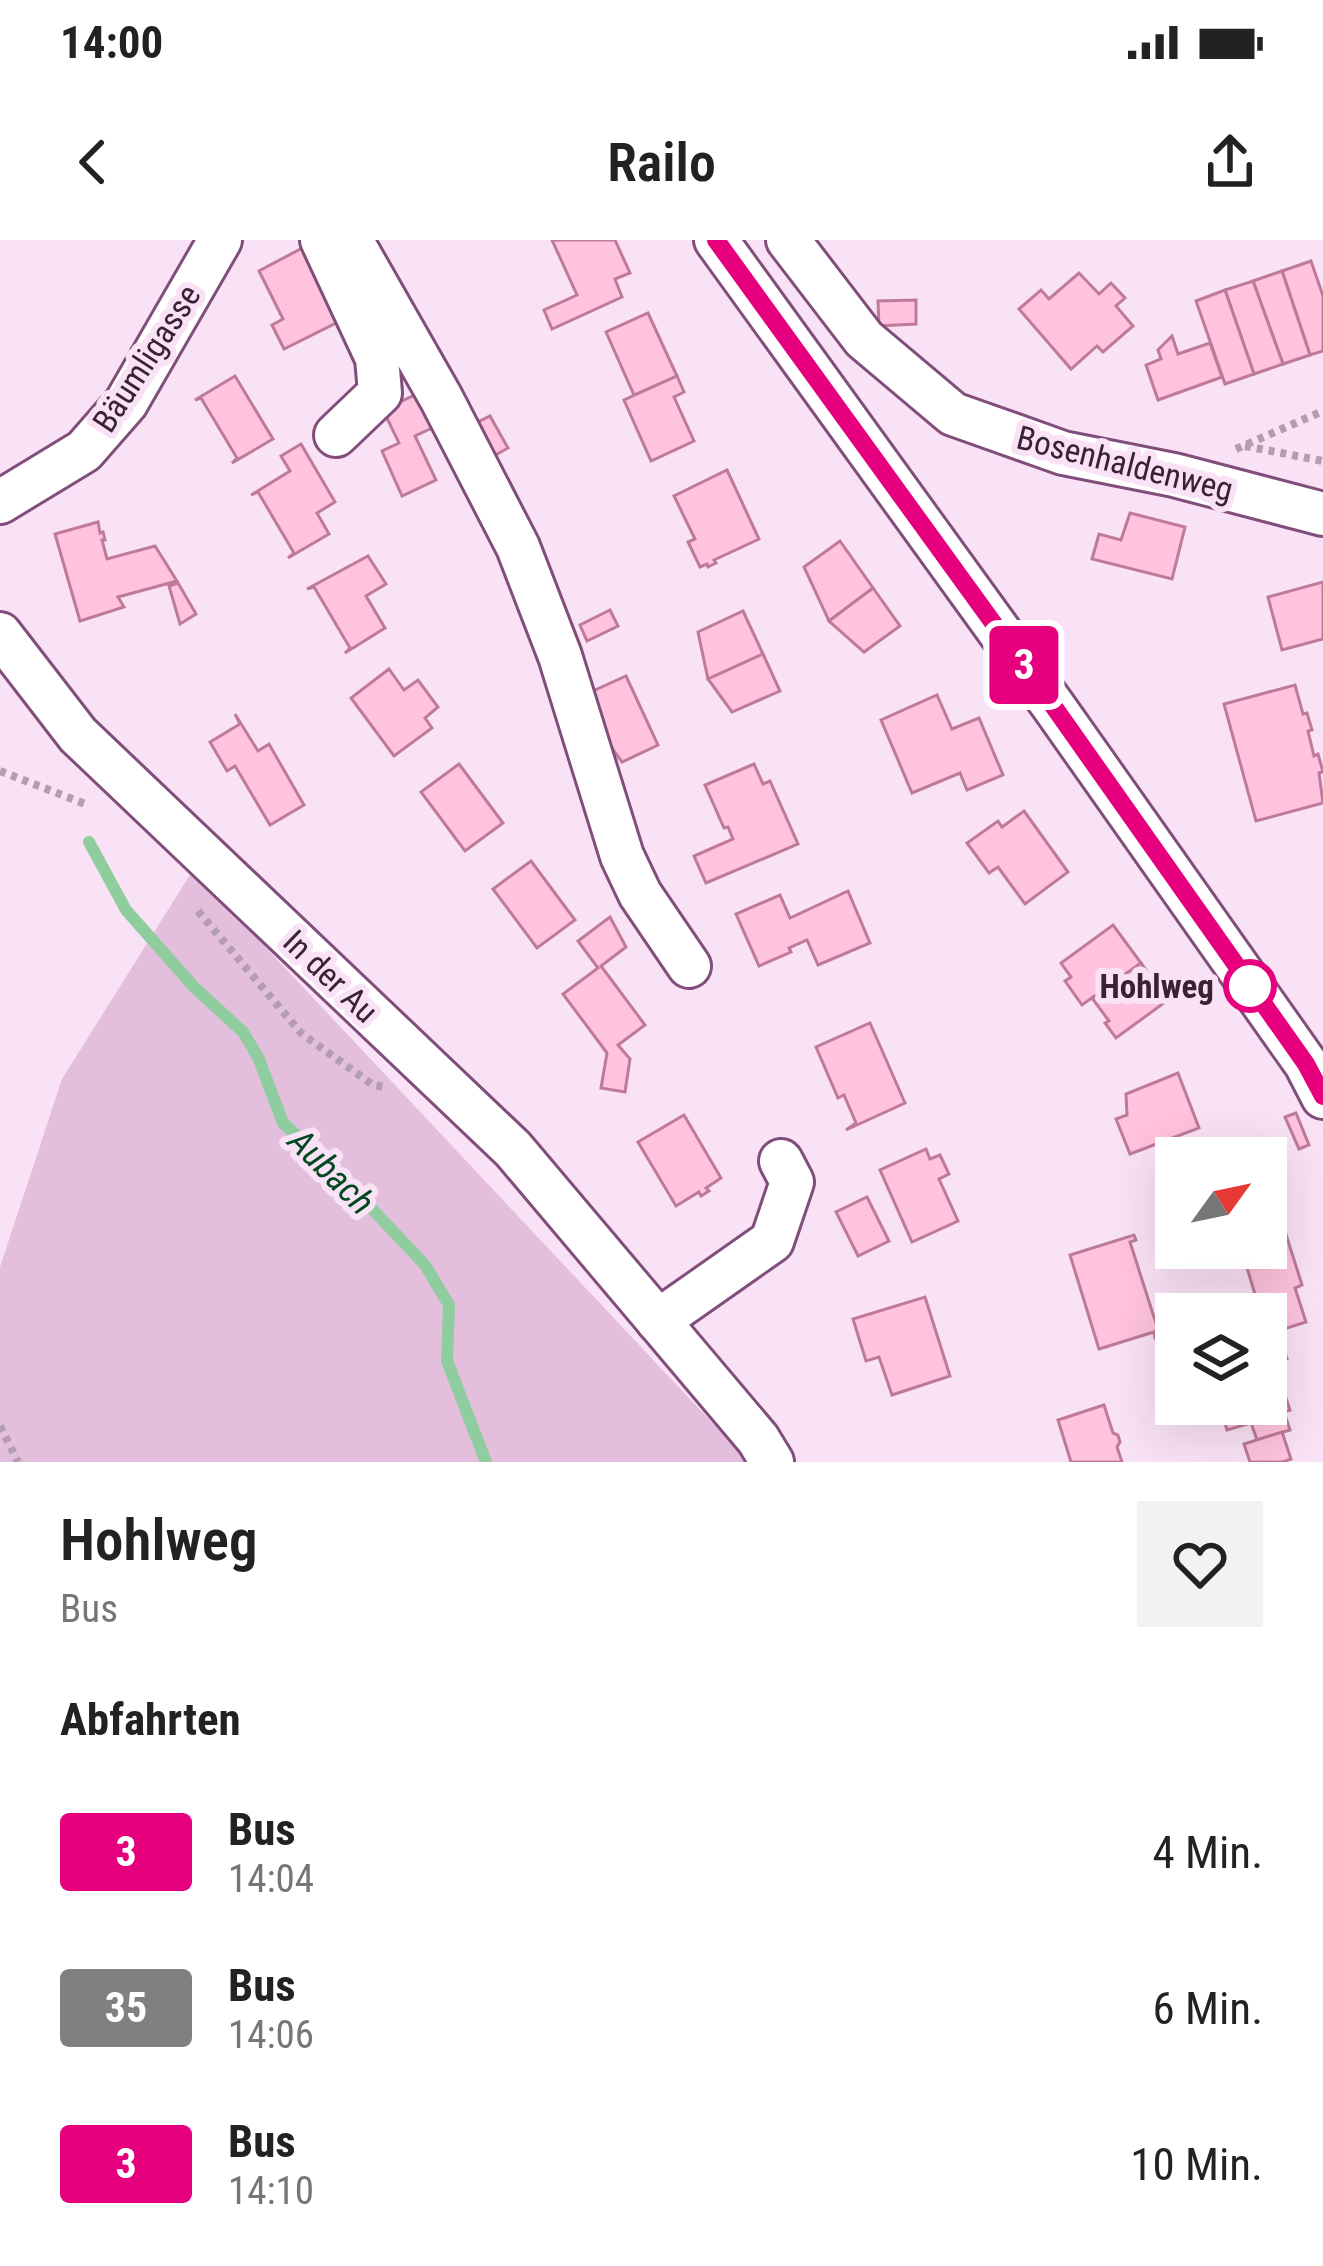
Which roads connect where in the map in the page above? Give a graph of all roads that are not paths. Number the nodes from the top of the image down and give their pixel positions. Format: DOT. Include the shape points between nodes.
graph roads {
  1 [pos="220,240"];
  2 [pos="322,240"];
  3 [pos="351,240"];
  4 [pos="716,240"];
  5 [pos="788,240"];
  6 [pos="336,435"];
  7 [pos="0,502"];
  8 [pos="1323,514"];
  9 [pos="0,634"];
  10 [pos="689,966"];
  11 [pos="1323,1096"];
  12 [pos="781,1161"];
  13 [pos="658,1321"];
  14 [pos="772,1462"];
  1 -- 7 [label="street, Bäumligasse" via="126,403 84,452"];
  2 -- 6 [label="street" via="376,358 380,393"];
  3 -- 10 [label="street" via="518,547 622,856"];
  4 -- 11 [label="street"];
  5 -- 8 [label="street, Bosenhaldenweg" via="864,339 953,414 1063,453"];
  9 -- 13 [label="street, In der Au" via="78,735 513,1149"];
  12 -- 13 [label="street" via="792,1182 772,1241"];
  13 -- 14 [label="street, In der Au"];
}
